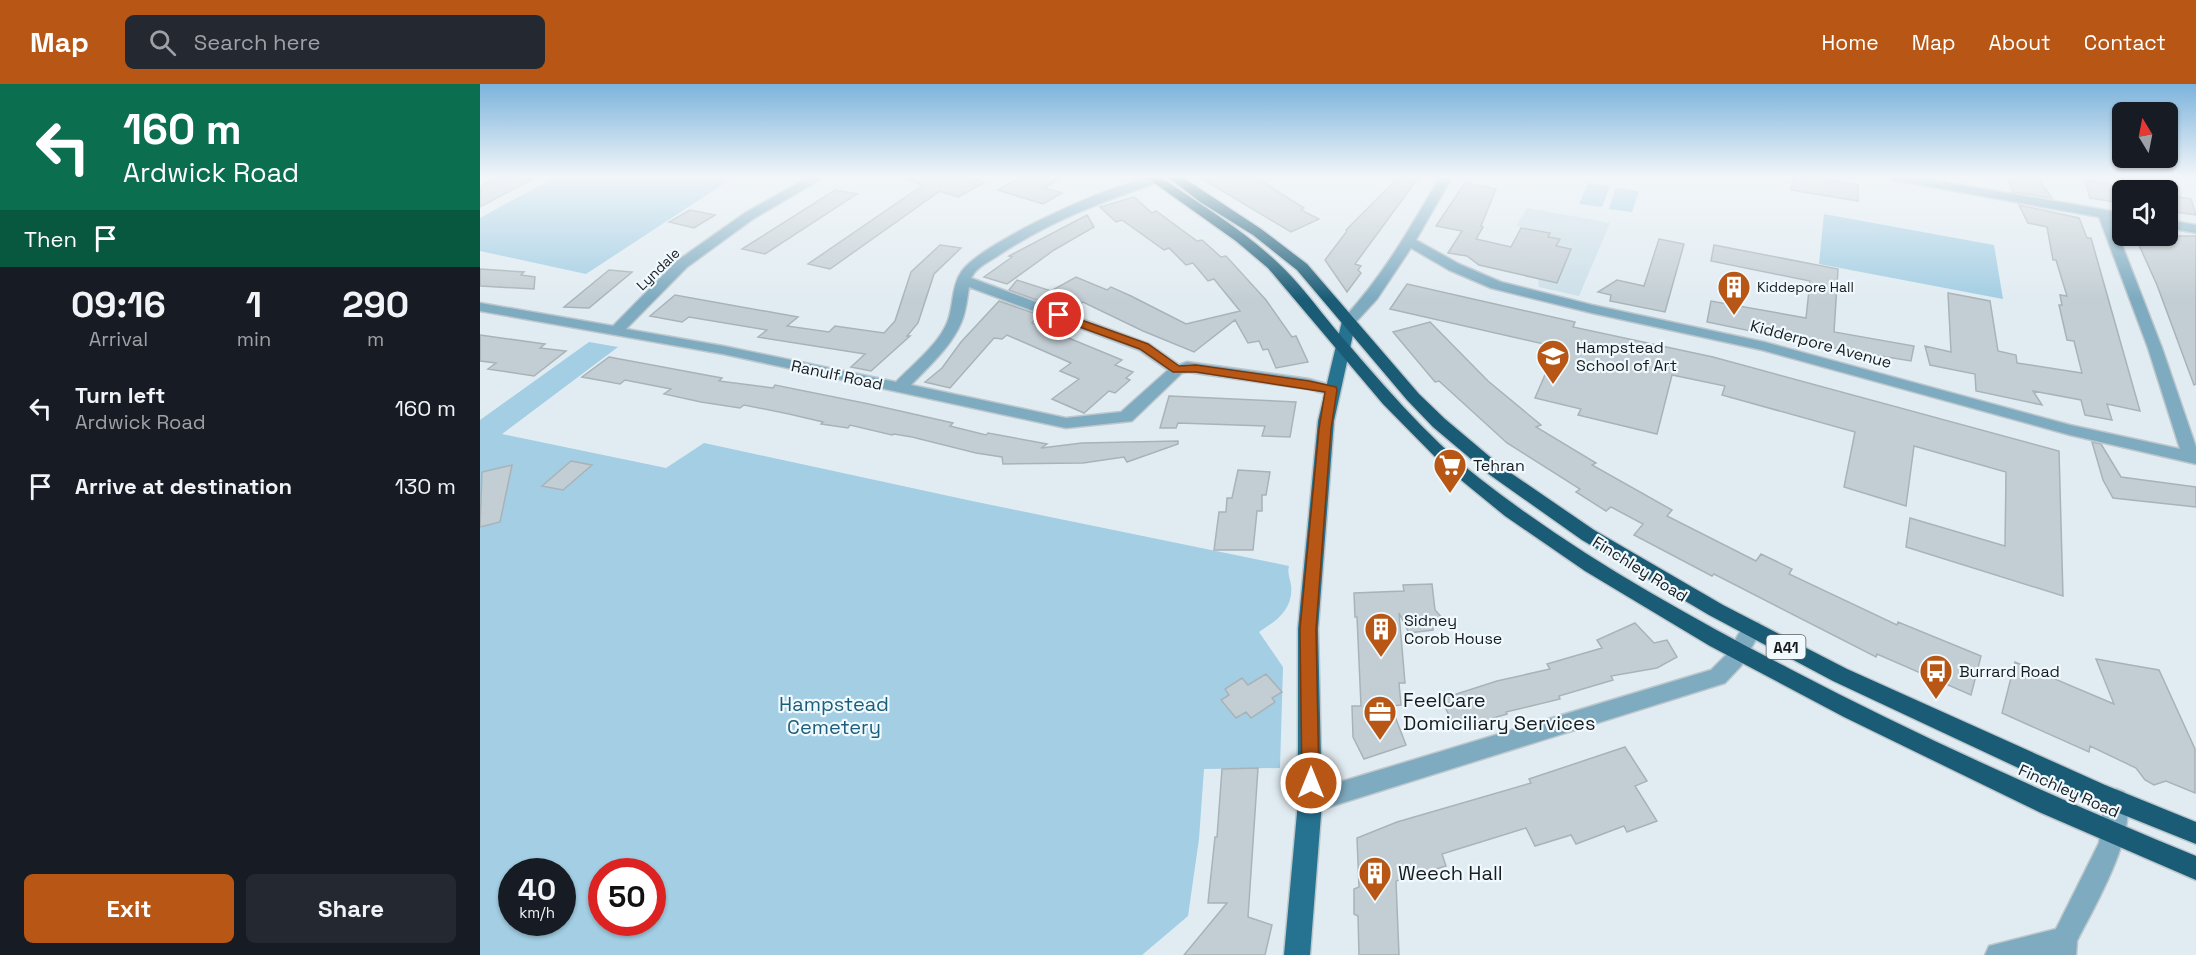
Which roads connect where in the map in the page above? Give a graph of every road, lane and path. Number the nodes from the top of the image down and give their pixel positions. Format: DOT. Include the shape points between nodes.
graph roads {
  1 [pos="747,218"];
  2 [pos="1058,218"];
  3 [pos="1209,218"];
  4 [pos="1235,218"];
  5 [pos="1423,218"];
  6 [pos="2105,218"];
  7 [pos="2178,226"];
  8 [pos="2196,229"];
  9 [pos="1409,241"];
  10 [pos="964,280"];
  11 [pos="480,307"];
  12 [pos="1349,321"];
  13 [pos="615,332"];
  14 [pos="1345,349"];
  15 [pos="1177,370"];
  16 [pos="899,388"];
  17 [pos="1331,390"];
  18 [pos="2194,457"];
  19 [pos="1752,629"];
  20 [pos="1739,653"];
  21 [pos="2116,800"];
  22 [pos="1310,802"];
  23 [pos="2111,833"];
  24 [pos="2196,833"];
  25 [pos="2196,868"];
  26 [pos="2063,947"];
  27 [pos="1297,955"];
  28 [pos="1998,955"];
  1 -- 13 [label="street, Lyndale" via="682,264"];
  2 -- 10 [label="street" via="973,267"];
  3 -- 14 [label="highway, Finchley Road / A41" via="1257,251 1290,282"];
  4 -- 12 [label="highway, Finchley Road / A41" via="1302,267"];
  5 -- 9 [label="street"];
  6 -- 18 [label="street"];
  7 -- 8 [label="street"];
  9 -- 12 [label="street" via="1369,301"];
  9 -- 18 [label="street, Kidderpore Avenue" via="1496,285 1764,346 2070,429"];
  10 -- 15 [label="street" via="1144,346"];
  10 -- 16 [label="street" via="960,308 951,330"];
  11 -- 13 [label="street, Ranulf Road"];
  12 -- 14 [label="main road"];
  12 -- 19 [label="highway, Finchley Road / A41" via="1413,397 1496,471 1588,535"];
  13 -- 16 [label="street, Ranulf Road" via="723,350"];
  14 -- 17 [label="main road"];
  14 -- 20 [label="highway, Finchley Road / A41" via="1418,432 1475,484 1577,556"];
  15 -- 16 [label="street, Ranulf Road" via="1126,417 1066,423"];
  15 -- 17 [label="street" via="1196,368"];
  17 -- 22 [label="main road" via="1308,629"];
  19 -- 20 [label="street"];
  19 -- 21 [label="highway, Finchley Road / A41" via="1860,685"];
  20 -- 22 [label="street" via="1718,677"];
  20 -- 23 [label="highway, Finchley Road / A41" via="1944,758"];
  21 -- 23 [label="street"];
  21 -- 24 [label="highway, Finchley Road / A41"];
  22 -- 27 [label="main road"];
  23 -- 25 [label="highway, Finchley Road / A41"];
  23 -- 26 [label="street" via="2111,845"];
  26 -- 28 [label="street"];
}
